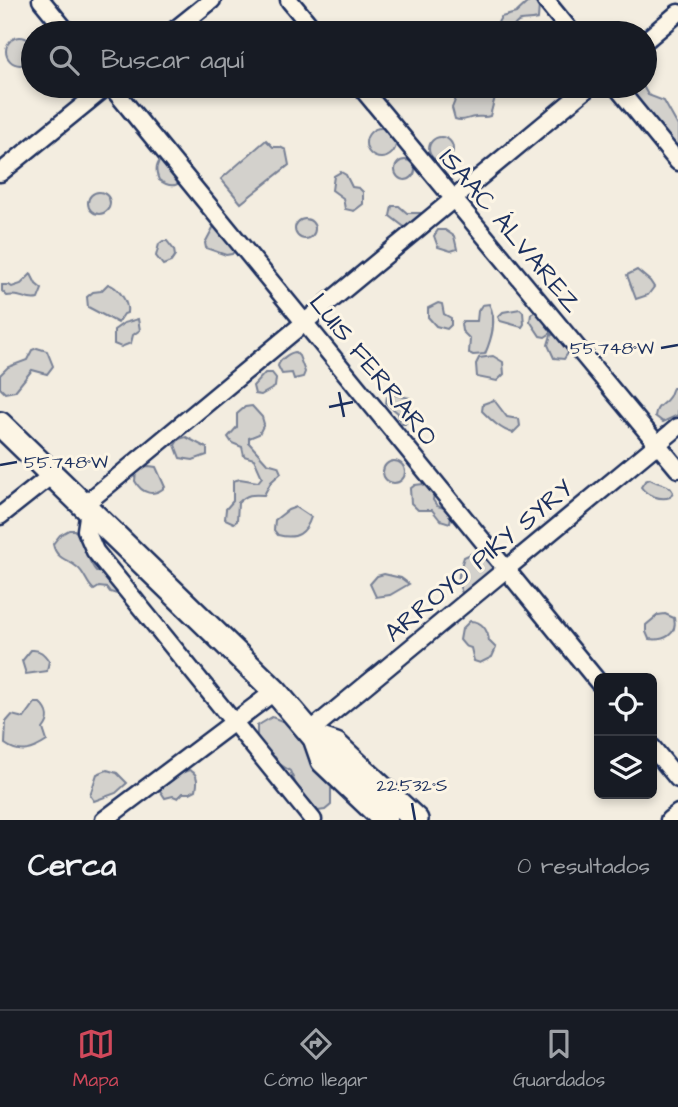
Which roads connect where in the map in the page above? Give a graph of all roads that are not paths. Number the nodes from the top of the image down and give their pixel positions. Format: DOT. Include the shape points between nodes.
graph roads {
  1 [pos="41,0"];
  2 [pos="212,0"];
  3 [pos="289,0"];
  4 [pos="545,0"];
  5 [pos="678,13"];
  6 [pos="58,21"];
  7 [pos="186,21"];
  8 [pos="306,21"];
  9 [pos="562,21"];
  10 [pos="657,31"];
  11 [pos="94,98"];
  12 [pos="119,98"];
  13 [pos="370,98"];
  14 [pos="576,98"];
  15 [pos="626,98"];
  16 [pos="678,162"];
  17 [pos="0,173"];
  18 [pos="454,199"];
  19 [pos="304,322"];
  20 [pos="0,424"];
  21 [pos="678,427"];
  22 [pos="657,444"];
  23 [pos="678,469"];
  24 [pos="52,474"];
  25 [pos="86,507"];
  26 [pos="0,516"];
  27 [pos="506,569"];
  28 [pos="594,676"];
  29 [pos="275,691"];
  30 [pos="233,722"];
  31 [pos="312,735"];
  32 [pos="657,753"];
  33 [pos="678,779"];
  34 [pos="678,813"];
  35 [pos="104,820"];
  36 [pos="313,820"];
  37 [pos="385,820"];
  38 [pos="416,820"];
  39 [pos="669,820"];
  1 -- 6 [label="street"];
  2 -- 7 [label="street"];
  3 -- 8 [label="street"];
  4 -- 9 [label="street"];
  5 -- 10 [label="street"];
  11 -- 17 [label="street"];
  12 -- 19 [label="street, LUIS FERRARO"];
  13 -- 18 [label="street, ISAAC ÁLVAREZ"];
  14 -- 18 [label="street"];
  15 -- 16 [label="street"];
  18 -- 19 [label="street"];
  18 -- 22 [label="street, ISAAC ÁLVAREZ"];
  19 -- 25 [label="street"];
  19 -- 27 [label="street, LUIS FERRARO"];
  20 -- 24 [label="main road"];
  21 -- 22 [label="street, ARROYO PIKY SYRY"];
  22 -- 23 [label="street, ISAAC ÁLVAREZ"];
  22 -- 27 [label="street, ARROYO PIKY SYRY"];
  24 -- 25 [label="main road"];
  24 -- 26 [label="street"];
  25 -- 29 [label="main road"];
  25 -- 30 [label="street" via="86,530 94,551"];
  27 -- 28 [label="street, LUIS FERRARO"];
  27 -- 31 [label="street, ARROYO PIKY SYRY"];
  29 -- 30 [label="street"];
  29 -- 31 [label="main road"];
  30 -- 35 [label="street"];
  30 -- 36 [label="street"];
  31 -- 37 [label="main road" via="323,761"];
  31 -- 38 [label="main road" via="336,745"];
  32 -- 33 [label="street"];
  34 -- 39 [label="street"];
}
